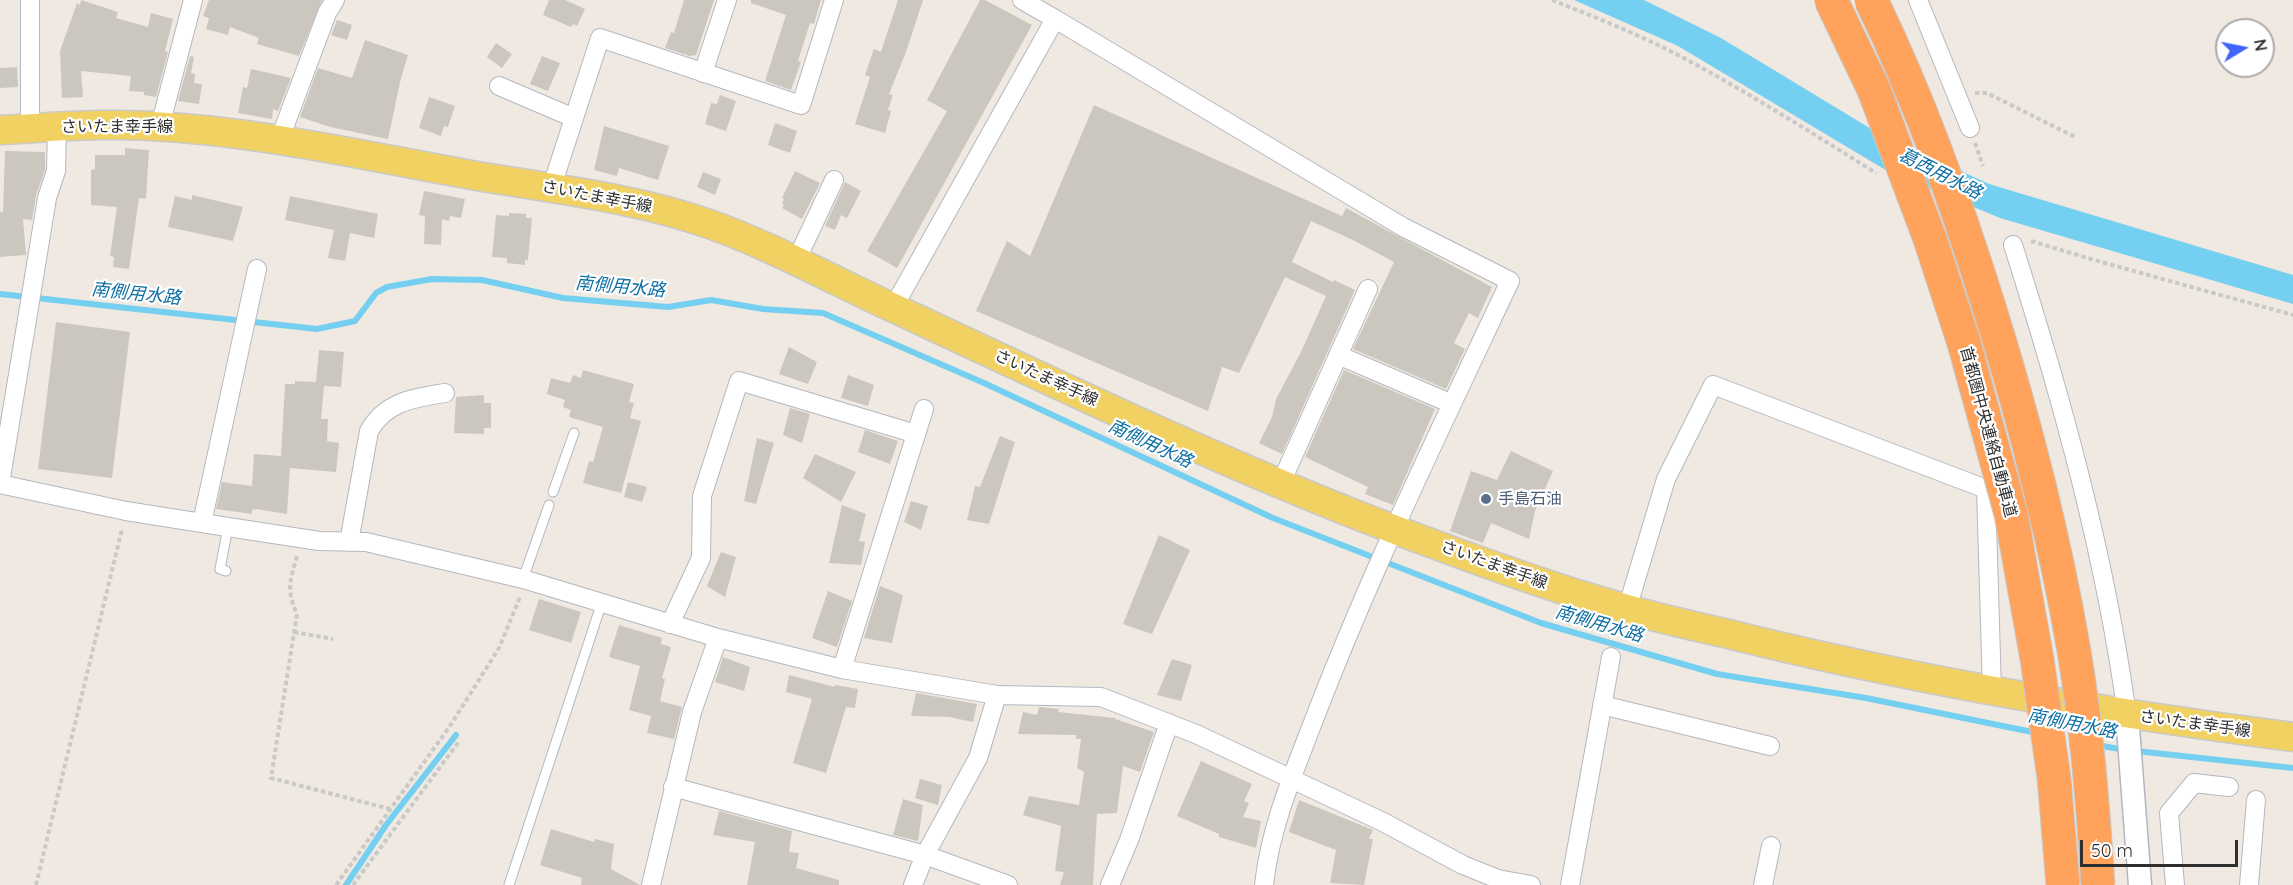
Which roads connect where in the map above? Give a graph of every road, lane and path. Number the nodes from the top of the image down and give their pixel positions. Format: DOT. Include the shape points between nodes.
graph roads {
  1 [pos="30,0"];
  2 [pos="335,0"];
  3 [pos="727,0"];
  4 [pos="834,0"];
  5 [pos="1022,0"];
  6 [pos="1832,0"];
  7 [pos="1871,0"];
  8 [pos="1918,0"];
  9 [pos="188,1"];
  10 [pos="1055,20"];
  11 [pos="703,72"];
  12 [pos="500,86"];
  13 [pos="1958,97"];
  14 [pos="574,118"];
  15 [pos="160,126"];
  16 [pos="44,128"];
  17 [pos="1970,128"];
  18 [pos="0,130"];
  19 [pos="2075,137"];
  20 [pos="279,141"];
  21 [pos="834,180"];
  22 [pos="551,189"];
  23 [pos="2013,245"];
  24 [pos="796,261"];
  25 [pos="257,270"];
  26 [pos="1368,289"];
  27 [pos="893,308"];
  28 [pos="1338,355"];
  29 [pos="445,393"];
  30 [pos="1452,404"];
  31 [pos="924,409"];
  32 [pos="574,433"];
  33 [pos="916,434"];
  34 [pos="0,484"];
  35 [pos="1280,485"];
  36 [pos="553,492"];
  37 [pos="549,505"];
  38 [pos="126,511"];
  39 [pos="202,523"];
  40 [pos="228,527"];
  41 [pos="1393,529"];
  42 [pos="302,538"];
  43 [pos="349,542"];
  44 [pos="226,571"];
  45 [pos="523,579"];
  46 [pos="602,602"];
  47 [pos="1627,609"];
  48 [pos="669,624"];
  49 [pos="294,632"];
  50 [pos="333,639"];
  51 [pos="718,639"];
  52 [pos="1611,657"];
  53 [pos="842,669"];
  54 [pos="1992,691"];
  55 [pos="997,695"];
  56 [pos="1602,705"];
  57 [pos="2127,715"];
  58 [pos="1169,723"];
  59 [pos="2293,737"];
  60 [pos="460,740"];
  61 [pos="1770,746"];
  62 [pos="1292,780"];
  63 [pos="673,787"];
  64 [pos="2229,787"];
  65 [pos="2256,800"];
  66 [pos="390,809"];
  67 [pos="1772,846"];
  68 [pos="925,855"];
  69 [pos="36,885"];
  70 [pos="336,885"];
  71 [pos="353,885"];
  72 [pos="509,885"];
  73 [pos="651,885"];
  74 [pos="913,885"];
  75 [pos="1008,885"];
  76 [pos="1110,885"];
  77 [pos="1264,885"];
  78 [pos="1531,885"];
  79 [pos="1570,885"];
  80 [pos="1763,885"];
  81 [pos="2063,885"];
  82 [pos="2098,885"];
  83 [pos="2140,885"];
  84 [pos="2175,885"];
  85 [pos="2249,885"];
  1 -- 16 [label="street"];
  2 -- 20 [label="street"];
  3 -- 11 [label="street"];
  4 -- 11 [label="street" via="801,105"];
  5 -- 10 [label="street"];
  6 -- 81 [label="highway, 首都圏中央連絡自動車道, bridge" via="1875,90 1930,239 1964,343 2011,514 2046,719"];
  7 -- 82 [label="highway, bridge" via="1935,147 1973,254 2027,435 2074,653"];
  8 -- 13 [label="street"];
  9 -- 15 [label="street"];
  10 -- 27 [label="street"];
  10 -- 30 [label="street" via="1403,227 1510,281"];
  11 -- 14 [label="street" via="600,38"];
  12 -- 14 [label="street"];
  13 -- 17 [label="street"];
  13 -- 19 [label="path" via="1987,93"];
  14 -- 22 [label="street"];
  15 -- 16 [label="main road, さいたま幸手線"];
  15 -- 20 [label="main road, さいたま幸手線"];
  16 -- 18 [label="main road, さいたま幸手線"];
  16 -- 34 [label="street" via="56,171 47,198"];
  20 -- 22 [label="main road, さいたま幸手線"];
  21 -- 24 [label="street"];
  22 -- 24 [label="main road, さいたま幸手線" via="683,215"];
  23 -- 57 [label="street" via="2056,384 2094,530"];
  24 -- 27 [label="main road, さいたま幸手線"];
  25 -- 39 [label="street"];
  26 -- 28 [label="street"];
  27 -- 35 [label="main road, さいたま幸手線"];
  28 -- 30 [label="street"];
  28 -- 35 [label="street"];
  29 -- 43 [label="street" via="413,397 375,420 369,431"];
  30 -- 41 [label="street"];
  31 -- 33 [label="street"];
  32 -- 36 [label="lane"];
  33 -- 48 [label="street" via="739,381 702,496 701,558"];
  33 -- 53 [label="street"];
  34 -- 38 [label="street"];
  35 -- 41 [label="main road, さいたま幸手線"];
  37 -- 45 [label="lane"];
  38 -- 39 [label="street"];
  38 -- 69 [label="path"];
  39 -- 40 [label="street"];
  40 -- 42 [label="street"];
  40 -- 44 [label="lane" via="220,568"];
  41 -- 47 [label="main road, さいたま幸手線"];
  41 -- 62 [label="street" via="1347,633"];
  42 -- 43 [label="street"];
  42 -- 49 [label="path" via="290,580 289,597 297,614"];
  43 -- 45 [label="street" via="366,542"];
  45 -- 46 [label="street"];
  45 -- 66 [label="path" via="521,595 499,648 450,726"];
  46 -- 48 [label="street"];
  46 -- 72 [label="lane"];
  47 -- 54 [label="main road, さいたま幸手線" via="1845,662"];
  47 -- 54 [label="street" via="1666,478 1713,385 1986,489"];
  48 -- 51 [label="street"];
  49 -- 50 [label="path"];
  49 -- 66 [label="path" via="270,778"];
  51 -- 53 [label="street"];
  51 -- 63 [label="street" via="692,712"];
  52 -- 56 [label="street"];
  53 -- 55 [label="street"];
  54 -- 57 [label="main road, さいたま幸手線"];
  55 -- 58 [label="street" via="1101,697"];
  55 -- 68 [label="street" via="978,758"];
  56 -- 61 [label="street"];
  56 -- 79 [label="street"];
  57 -- 59 [label="main road, さいたま幸手線"];
  57 -- 83 [label="street"];
  58 -- 62 [label="street"];
  58 -- 76 [label="street"];
  60 -- 71 [label="path"];
  62 -- 77 [label="street" via="1266,861"];
  62 -- 78 [label="street" via="1463,865 1498,879"];
  63 -- 68 [label="street"];
  63 -- 73 [label="street"];
  64 -- 84 [label="street" via="2194,783 2169,813"];
  65 -- 85 [label="street"];
  66 -- 70 [label="path"];
  67 -- 80 [label="street"];
  68 -- 74 [label="street"];
  68 -- 75 [label="street"];
}
